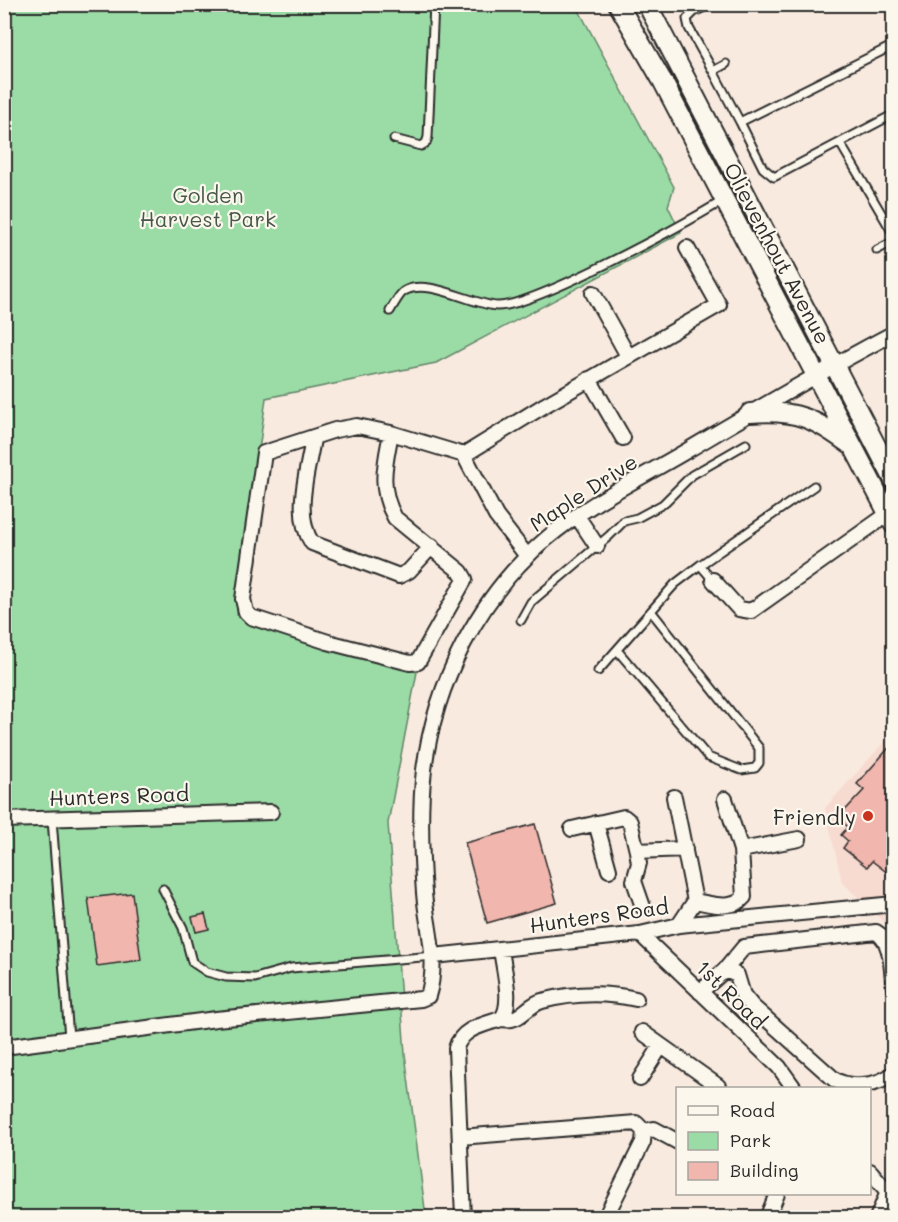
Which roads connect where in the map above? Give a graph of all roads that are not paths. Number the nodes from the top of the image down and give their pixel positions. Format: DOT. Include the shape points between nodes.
graph roads {
  1 [pos="434,4"];
  2 [pos="498,4"];
  3 [pos="509,4"];
  4 [pos="618,4"];
  5 [pos="647,4"];
  6 [pos="711,4"];
  7 [pos="894,45"];
  8 [pos="726,64"];
  9 [pos="713,71"];
  10 [pos="894,114"];
  11 [pos="740,122"];
  12 [pos="394,139"];
  13 [pos="840,143"];
  14 [pos="724,200"];
  15 [pos="894,236"];
  16 [pos="894,241"];
  17 [pos="687,248"];
  18 [pos="877,250"];
  19 [pos="593,293"];
  20 [pos="390,311"];
  21 [pos="894,333"];
  22 [pos="628,356"];
  23 [pos="834,364"];
  24 [pos="816,374"];
  25 [pos="589,379"];
  26 [pos="750,413"];
  27 [pos="391,433"];
  28 [pos="623,438"];
  29 [pos="313,439"];
  30 [pos="746,444"];
  31 [pos="853,447"];
  32 [pos="464,455"];
  33 [pos="894,480"];
  34 [pos="814,486"];
  35 [pos="577,516"];
  36 [pos="891,519"];
  37 [pos="432,546"];
  38 [pos="597,546"];
  39 [pos="527,556"];
  40 [pos="700,565"];
  41 [pos="713,580"];
  42 [pos="651,610"];
  43 [pos="521,620"];
  44 [pos="617,650"];
  45 [pos="598,671"];
  46 [pos="674,797"];
  47 [pos="725,799"];
  48 [pos="271,812"];
  49 [pos="52,819"];
  50 [pos="4,820"];
  51 [pos="596,823"];
  52 [pos="572,829"];
  53 [pos="799,839"];
  54 [pos="685,849"];
  55 [pos="741,850"];
  56 [pos="637,851"];
  57 [pos="609,870"];
  58 [pos="163,889"];
  59 [pos="695,901"];
  60 [pos="894,904"];
  61 [pos="644,907"];
  62 [pos="679,925"];
  63 [pos="640,934"];
  64 [pos="501,949"];
  65 [pos="434,956"];
  66 [pos="725,970"];
  67 [pos="894,988"];
  68 [pos="700,992"];
  69 [pos="636,999"];
  70 [pos="501,1019"];
  71 [pos="642,1032"];
  72 [pos="69,1038"];
  73 [pos="662,1046"];
  74 [pos="4,1047"];
  75 [pos="894,1073"];
  76 [pos="640,1079"];
  77 [pos="718,1087"];
  78 [pos="792,1087"];
  79 [pos="644,1131"];
  80 [pos="460,1137"];
  81 [pos="676,1141"];
  82 [pos="871,1172"];
  83 [pos="777,1195"];
  84 [pos="463,1218"];
  85 [pos="605,1218"];
  86 [pos="767,1218"];
  87 [pos="877,1218"];
  1 -- 12 [label="lane" via="426,143 421,146"];
  2 -- 3 [label="lane"];
  4 -- 14 [label="street, Olievenhout Avenue"];
  5 -- 23 [label="street, Olievenhout Avenue"];
  6 -- 9 [label="lane" via="687,19"];
  7 -- 11 [label="lane"];
  8 -- 9 [label="lane"];
  9 -- 11 [label="lane"];
  10 -- 13 [label="lane"];
  11 -- 13 [label="lane" via="770,176 779,176"];
  13 -- 15 [label="lane"];
  14 -- 20 [label="lane" via="532,297 495,306 448,293 410,290 403,292"];
  14 -- 24 [label="street, Olievenhout Avenue"];
  16 -- 18 [label="lane"];
  17 -- 22 [label="street" via="718,305"];
  19 -- 22 [label="street"];
  21 -- 23 [label="street, Maple Drive"];
  22 -- 25 [label="street"];
  23 -- 24 [label="street, Maple Drive"];
  23 -- 33 [label="street, Olievenhout Avenue"];
  24 -- 26 [label="street, Maple Drive"];
  24 -- 31 [label="street, Olievenhout Avenue"];
  25 -- 28 [label="street"];
  25 -- 32 [label="street"];
  26 -- 31 [label="street" via="801,414"];
  26 -- 35 [label="street, Maple Drive"];
  27 -- 29 [label="street" via="348,427"];
  27 -- 32 [label="street"];
  27 -- 37 [label="street" via="382,478 388,505 395,518"];
  29 -- 37 [label="street" via="303,508 312,543 399,576 409,572"];
  29 -- 37 [label="street" via="268,451 262,457 243,599 251,617 328,642 414,663 465,579"];
  30 -- 38 [label="lane" via="692,475 663,504 624,521"];
  31 -- 36 [label="street, Olievenhout Avenue"];
  32 -- 39 [label="street" via="496,516"];
  34 -- 40 [label="lane"];
  35 -- 38 [label="street"];
  35 -- 39 [label="street, Maple Drive"];
  36 -- 41 [label="street" via="751,610 739,609"];
  38 -- 43 [label="lane" via="531,602"];
  39 -- 65 [label="street, Maple Drive" via="497,592 453,663 429,739 421,849"];
  40 -- 41 [label="lane"];
  40 -- 42 [label="lane"];
  42 -- 44 [label="lane"];
  42 -- 44 [label="lane" via="759,748 755,768 741,770 708,758"];
  44 -- 45 [label="lane"];
  46 -- 54 [label="street"];
  47 -- 55 [label="street"];
  48 -- 49 [label="street, Hunters Road"];
  49 -- 50 [label="street, Hunters Road"];
  49 -- 72 [label="lane"];
  51 -- 52 [label="street"];
  51 -- 56 [label="street" via="628,819"];
  51 -- 57 [label="street"];
  53 -- 55 [label="street"];
  54 -- 56 [label="street"];
  54 -- 59 [label="street"];
  55 -- 59 [label="street" via="743,899 719,906"];
  56 -- 61 [label="street" via="639,863 634,881"];
  58 -- 65 [label="lane" via="183,928 192,962 207,972 255,978 291,968"];
  59 -- 62 [label="street"];
  60 -- 62 [label="street, Hunters Road"];
  62 -- 63 [label="street, Hunters Road"];
  63 -- 64 [label="street, Hunters Road"];
  63 -- 68 [label="street, 1st Road"];
  64 -- 65 [label="street, Hunters Road"];
  64 -- 70 [label="street" via="507,1002"];
  65 -- 72 [label="street" via="433,980 428,996 421,999"];
  66 -- 67 [label="street" via="744,947 876,932 886,940"];
  66 -- 68 [label="street"];
  66 -- 75 [label="street" via="737,975 752,1006 839,1082 873,1084"];
  68 -- 78 [label="street, 1st Road" via="778,1067"];
  69 -- 70 [label="street" via="609,993 564,997 539,1002 521,1017"];
  70 -- 80 [label="street" via="470,1030 459,1039 456,1048"];
  71 -- 73 [label="street"];
  72 -- 74 [label="street"];
  73 -- 76 [label="street"];
  73 -- 77 [label="street"];
  79 -- 80 [label="street" via="630,1122"];
  79 -- 81 [label="street" via="654,1129"];
  79 -- 85 [label="street" via="644,1142"];
  80 -- 84 [label="street"];
  82 -- 87 [label="street" via="888,1192"];
  83 -- 86 [label="street"];
}
